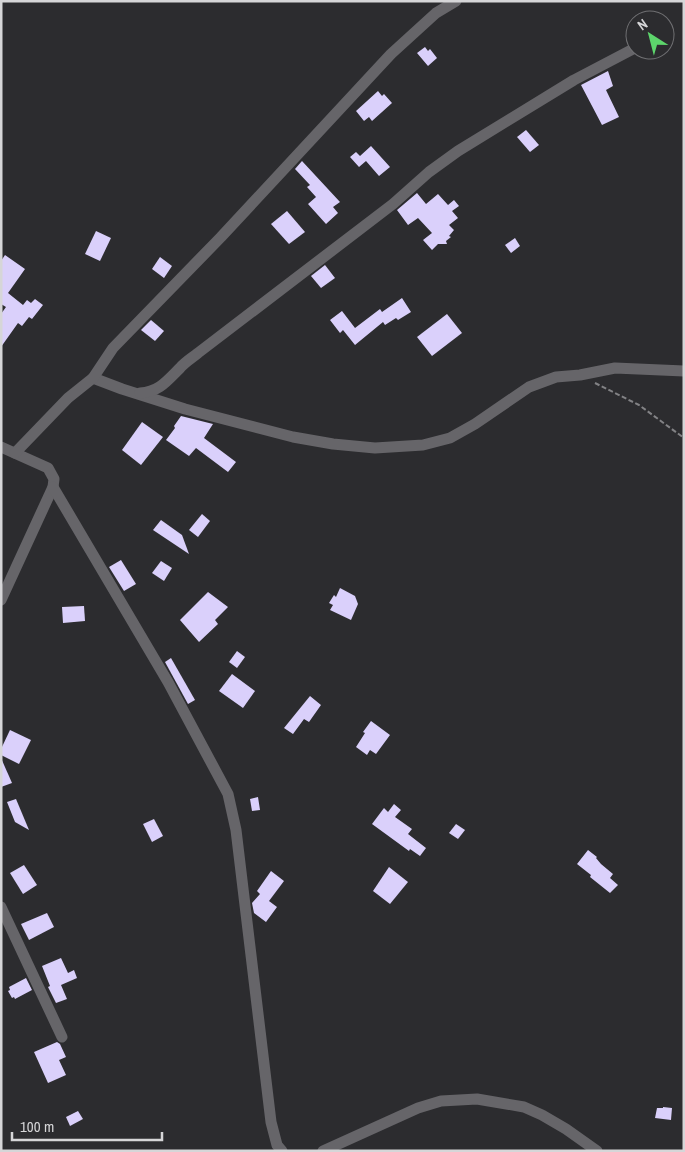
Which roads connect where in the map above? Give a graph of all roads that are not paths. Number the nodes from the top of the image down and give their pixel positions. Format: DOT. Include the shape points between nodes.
graph roads {
  1 [pos="456,1"];
  2 [pos="625,53"];
  3 [pos="684,371"];
  4 [pos="93,378"];
  5 [pos="136,393"];
  6 [pos="1,448"];
  7 [pos="15,453"];
  8 [pos="52,487"];
  9 [pos="1,600"];
  10 [pos="1,906"];
  11 [pos="62,1037"];
  12 [pos="282,1151"];
  13 [pos="323,1151"];
  14 [pos="597,1151"];
  1 -- 4 [label="street" via="436,13 391,54 113,348"];
  2 -- 5 [label="street" via="574,80 458,151 187,362 166,382 151,392"];
  3 -- 5 [label="street" via="615,368 556,376 529,387 450,438 423,445 375,448 293,437"];
  4 -- 5 [label="street"];
  4 -- 7 [label="street" via="68,398"];
  6 -- 7 [label="street"];
  7 -- 8 [label="street" via="48,468 54,479"];
  8 -- 9 [label="street"];
  8 -- 12 [label="street" via="168,682 228,794 236,830 272,1122 277,1145"];
  10 -- 11 [label="street"];
  13 -- 14 [label="street" via="418,1108 441,1101 477,1099 542,1115"];
}
